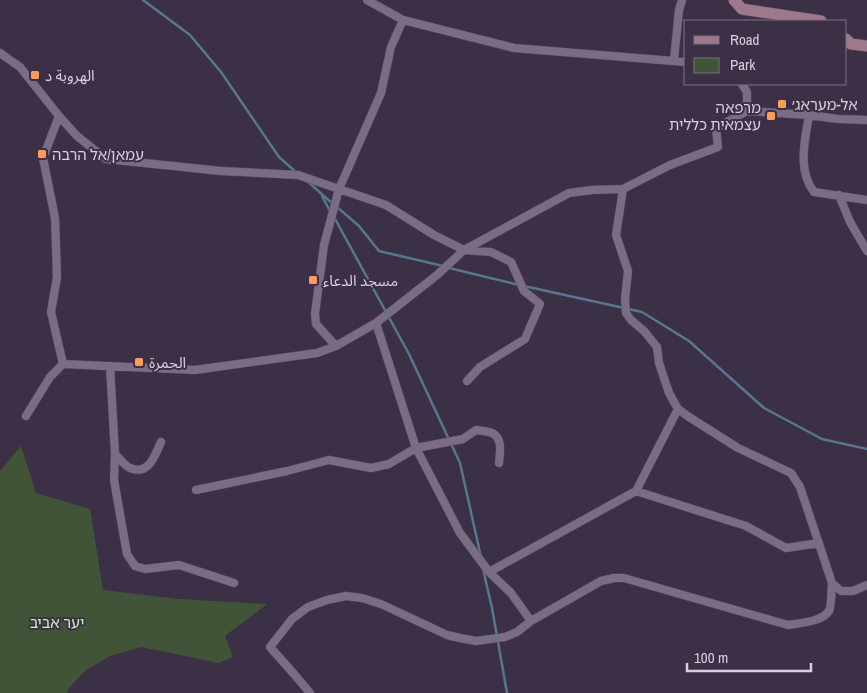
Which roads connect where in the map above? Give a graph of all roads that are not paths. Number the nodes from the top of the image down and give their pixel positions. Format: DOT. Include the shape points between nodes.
graph roads {
  1 [pos="367,0"];
  2 [pos="682,0"];
  3 [pos="734,0"];
  4 [pos="403,20"];
  5 [pos="814,20"];
  6 [pos="847,40"];
  7 [pos="867,46"];
  8 [pos="0,53"];
  9 [pos="674,60"];
  10 [pos="684,62"];
  11 [pos="743,85"];
  12 [pos="747,111"];
  13 [pos="809,115"];
  14 [pos="59,116"];
  15 [pos="867,120"];
  16 [pos="339,189"];
  17 [pos="623,189"];
  18 [pos="839,195"];
  19 [pos="867,200"];
  20 [pos="464,250"];
  21 [pos="867,251"];
  22 [pos="376,323"];
  23 [pos="336,346"];
  24 [pos="63,364"];
  25 [pos="110,366"];
  26 [pos="467,381"];
  27 [pos="678,409"];
  28 [pos="26,416"];
  29 [pos="161,442"];
  30 [pos="416,448"];
  31 [pos="115,454"];
  32 [pos="499,463"];
  33 [pos="196,490"];
  34 [pos="636,492"];
  35 [pos="819,543"];
  36 [pos="490,572"];
  37 [pos="234,583"];
  38 [pos="832,583"];
  39 [pos="867,585"];
  40 [pos="531,621"];
  41 [pos="310,693"];
  1 -- 4 [label="street"];
  2 -- 9 [label="street"];
  3 -- 5 [label="street" via="742,9"];
  4 -- 9 [label="street" via="514,48"];
  4 -- 16 [label="street" via="391,46 381,92"];
  6 -- 7 [label="street" via="851,44"];
  8 -- 14 [label="street" via="20,67"];
  9 -- 10 [label="street"];
  11 -- 12 [label="street" via="747,92"];
  12 -- 13 [label="street"];
  12 -- 17 [label="street" via="716,128 718,147 670,165"];
  13 -- 15 [label="street"];
  13 -- 18 [label="street" via="803,164 809,186 814,192"];
  14 -- 16 [label="street" via="77,136 106,159 298,175"];
  14 -- 24 [label="street" via="44,158 55,218 57,277 51,312"];
  16 -- 20 [label="street" via="386,205"];
  16 -- 23 [label="street" via="324,245 315,314 316,324"];
  17 -- 20 [label="street" via="569,193"];
  17 -- 27 [label="street" via="616,235 628,271 626,312 657,347 659,363"];
  18 -- 19 [label="street"];
  18 -- 21 [label="street"];
  20 -- 22 [label="street"];
  20 -- 26 [label="street" via="491,252 511,262 524,291 540,304 525,340 480,367"];
  22 -- 23 [label="street"];
  22 -- 30 [label="street"];
  23 -- 25 [label="street" via="317,353 195,370"];
  24 -- 25 [label="street"];
  24 -- 28 [label="street" via="50,377"];
  25 -- 31 [label="street"];
  27 -- 34 [label="street"];
  27 -- 35 [label="street" via="738,448 791,473 800,487"];
  29 -- 31 [label="street" via="149,466 142,469 130,468"];
  30 -- 32 [label="street" via="463,438 476,430 493,433 500,448"];
  30 -- 33 [label="street" via="389,464 371,468 329,460"];
  30 -- 36 [label="street" via="460,533"];
  31 -- 37 [label="street" via="114,480 127,554 135,566 145,569 179,565"];
  34 -- 35 [label="street" via="746,526 786,548"];
  34 -- 36 [label="street"];
  35 -- 38 [label="street"];
  36 -- 40 [label="street" via="511,593"];
  38 -- 39 [label="street" via="841,591 853,591"];
  38 -- 40 [label="street" via="829,610 822,617 788,625 624,578 602,581"];
  40 -- 41 [label="street" via="506,637 476,641 447,635 362,598 346,596 327,600 308,607 292,619 270,647"];
}
